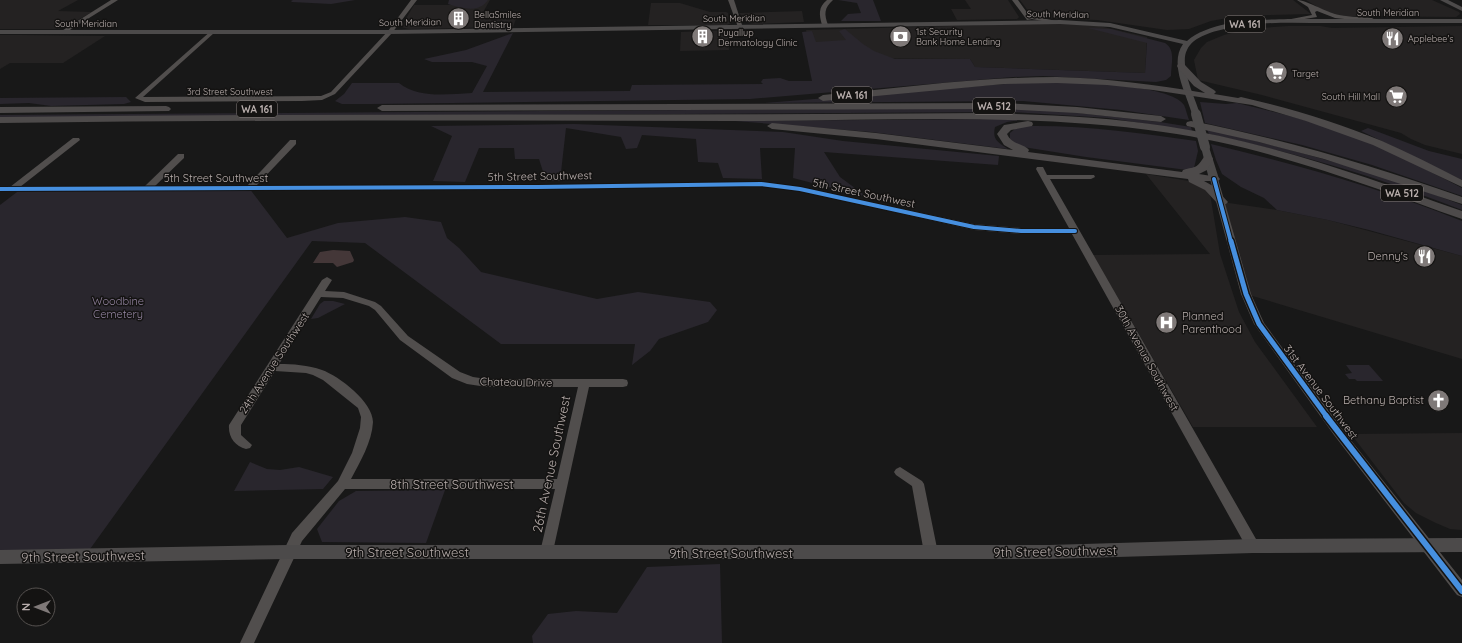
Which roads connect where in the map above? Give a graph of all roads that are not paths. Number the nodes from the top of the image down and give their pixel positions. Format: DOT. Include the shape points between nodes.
graph roads {
  1 [pos="115,0"];
  2 [pos="414,0"];
  3 [pos="731,0"];
  4 [pos="830,0"];
  5 [pos="1015,0"];
  6 [pos="1300,0"];
  7 [pos="1443,0"];
  8 [pos="1310,7"];
  9 [pos="1460,9"];
  10 [pos="1026,15"];
  11 [pos="1462,18"];
  12 [pos="1332,21"];
  13 [pos="1387,21"];
  14 [pos="1444,21"];
  15 [pos="1462,21"];
  16 [pos="1031,22"];
  17 [pos="1060,22"];
  18 [pos="1284,22"];
  19 [pos="825,25"];
  20 [pos="741,27"];
  21 [pos="0,32"];
  22 [pos="63,32"];
  23 [pos="212,32"];
  24 [pos="390,32"];
  25 [pos="1207,32"];
  26 [pos="1144,33"];
  27 [pos="1188,43"];
  28 [pos="1181,62"];
  29 [pos="1128,84"];
  30 [pos="1189,92"];
  31 [pos="1250,103"];
  32 [pos="514,106"];
  33 [pos="0,110"];
  34 [pos="510,117"];
  35 [pos="0,120"];
  36 [pos="76,140"];
  37 [pos="293,142"];
  38 [pos="181,156"];
  39 [pos="1293,158"];
  40 [pos="1208,159"];
  41 [pos="1158,171"];
  42 [pos="1092,177"];
  43 [pos="1214,180"];
  44 [pos="1462,184"];
  45 [pos="147,188"];
  46 [pos="249,188"];
  47 [pos="0,189"];
  48 [pos="12,189"];
  49 [pos="1462,201"];
  50 [pos="1222,202"];
  51 [pos="1462,215"];
  52 [pos="1075,231"];
  53 [pos="327,280"];
  54 [pos="318,294"];
  55 [pos="271,367"];
  56 [pos="584,383"];
  57 [pos="623,383"];
  58 [pos="246,445"];
  59 [pos="900,472"];
  60 [pos="342,484"];
  61 [pos="562,484"];
  62 [pos="1462,545"];
  63 [pos="1253,546"];
  64 [pos="1426,546"];
  65 [pos="288,552"];
  66 [pos="548,552"];
  67 [pos="931,552"];
  68 [pos="0,557"];
  69 [pos="1462,591"];
  70 [pos="247,643"];
  1 -- 22 [label="street"];
  2 -- 24 [label="street"];
  3 -- 20 [label="street"];
  4 -- 19 [label="street" via="822,8"];
  5 -- 10 [label="street"];
  6 -- 8 [label="street"];
  7 -- 9 [label="main road"];
  8 -- 12 [label="street"];
  8 -- 13 [label="street" via="1338,17"];
  8 -- 18 [label="street" via="1314,16"];
  10 -- 16 [label="street"];
  10 -- 17 [label="street"];
  11 -- 14 [label="main road" via="1447,18"];
  12 -- 13 [label="main road, South Meridian / WA 161"];
  12 -- 18 [label="main road, South Meridian / WA 161"];
  13 -- 14 [label="main road, South Meridian / WA 161"];
  14 -- 15 [label="main road, South Meridian / WA 161"];
  16 -- 17 [label="main road, South Meridian"];
  16 -- 19 [label="main road, South Meridian"];
  17 -- 26 [label="main road, South Meridian" via="1110,25"];
  18 -- 25 [label="main road, South Meridian / WA 161" via="1241,24"];
  19 -- 20 [label="main road, South Meridian"];
  20 -- 24 [label="main road, South Meridian"];
  21 -- 22 [label="main road, South Meridian"];
  22 -- 23 [label="main road, South Meridian"];
  23 -- 24 [label="main road, South Meridian"];
  23 -- 24 [label="street, 3rd Street Southwest" via="138,98 320,98 333,93"];
  25 -- 26 [label="main road" via="1176,36"];
  25 -- 27 [label="main road, South Meridian / WA 161"];
  26 -- 27 [label="main road, South Meridian"];
  26 -- 28 [label="main road" via="1174,45"];
  27 -- 28 [label="main road" via="1183,50"];
  28 -- 29 [label="highway" via="1180,75 1171,83"];
  28 -- 30 [label="main road, 31st Avenue Southwest"];
  28 -- 31 [label="highway" via="1201,88"];
  29 -- 30 [label="highway, WA 161"];
  29 -- 32 [label="highway, WA 161" via="1011,81 801,100"];
  30 -- 31 [label="highway"];
  30 -- 40 [label="main road, 31st Avenue Southwest, bridge"];
  31 -- 44 [label="highway" via="1312,119 1362,137"];
  32 -- 33 [label="highway, WA 161"];
  32 -- 49 [label="highway, WA 512" via="996,106 1109,112 1185,123 1296,147 1396,177"];
  34 -- 35 [label="highway, WA 161"];
  34 -- 39 [label="highway, WA 512" via="1028,116 1165,129"];
  34 -- 41 [label="highway, WA 161" via="813,129"];
  36 -- 48 [label="street"];
  37 -- 46 [label="street"];
  38 -- 45 [label="street"];
  39 -- 40 [label="highway" via="1179,136 1077,125 1019,124 1008,127 1002,134 1010,145 1035,152 1186,172 1200,170 1206,166"];
  39 -- 51 [label="highway, WA 512"];
  40 -- 43 [label="main road, 31st Avenue Southwest"];
  41 -- 43 [label="highway, WA 161"];
  41 -- 50 [label="highway" via="1198,182 1212,191"];
  42 -- 52 [label="street, 30th Avenue Southwest" via="1042,173"];
  43 -- 50 [label="street, 31st Avenue Southwest"];
  45 -- 46 [label="street, 5th Street Southwest"];
  45 -- 48 [label="street, 5th Street Southwest"];
  46 -- 52 [label="street, 5th Street Southwest" via="761,184 800,189 974,227 1021,231"];
  47 -- 48 [label="street, 5th Street Southwest"];
  50 -- 64 [label="street, 31st Avenue Southwest" via="1246,294 1259,324"];
  52 -- 63 [label="street, 30th Avenue Southwest"];
  53 -- 54 [label="street, 24th Avenue Southwest"];
  54 -- 55 [label="street, 24th Avenue Southwest"];
  54 -- 56 [label="street, Chateau Drive" via="344,295 372,304 404,338 463,378 487,383"];
  55 -- 58 [label="street, 24th Avenue Southwest" via="235,425 237,439"];
  55 -- 60 [label="street" via="305,369 322,374 364,408 367,417 366,429"];
  56 -- 57 [label="street, Chateau Drive"];
  56 -- 61 [label="street, 26th Avenue Southwest"];
  59 -- 67 [label="street" via="918,484"];
  60 -- 61 [label="street, 8th Street Southwest"];
  60 -- 65 [label="street" via="300,532"];
  61 -- 66 [label="street, 26th Avenue Southwest"];
  62 -- 64 [label="main road, 9th Street Southwest"];
  63 -- 64 [label="main road, 9th Street Southwest"];
  63 -- 67 [label="main road, 9th Street Southwest" via="1049,552"];
  64 -- 69 [label="street, 31st Avenue Southwest"];
  65 -- 66 [label="main road, 9th Street Southwest"];
  65 -- 68 [label="main road, 9th Street Southwest"];
  65 -- 70 [label="street"];
  66 -- 67 [label="main road, 9th Street Southwest"];
}
